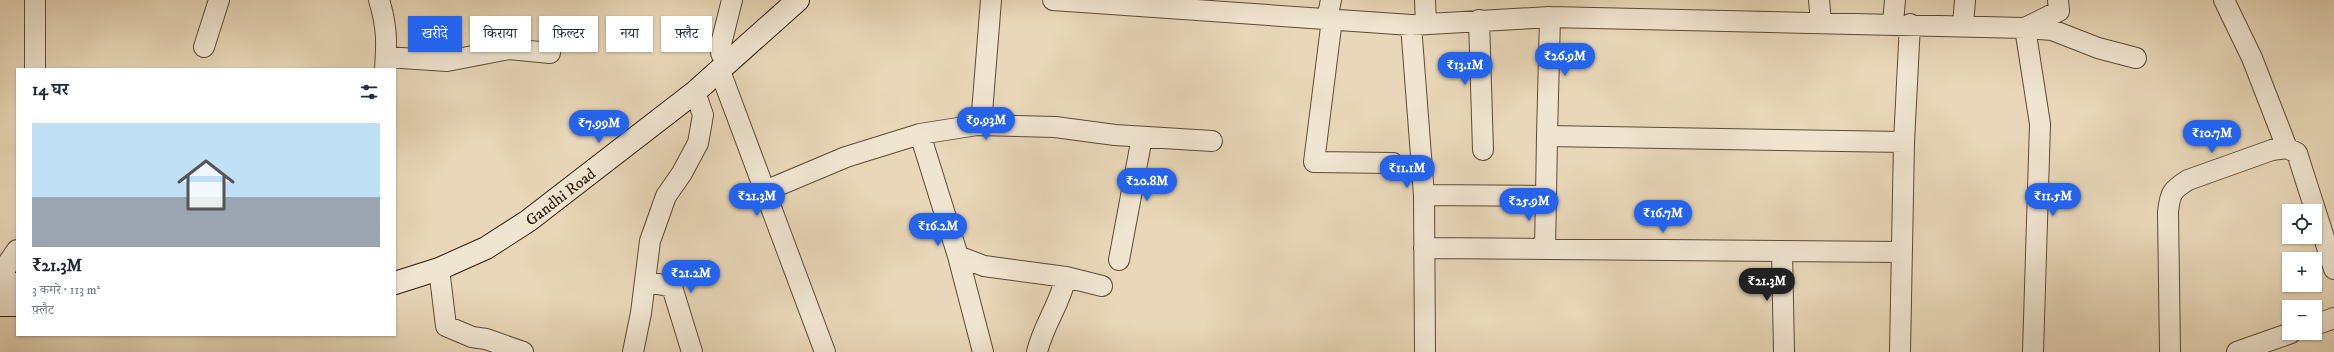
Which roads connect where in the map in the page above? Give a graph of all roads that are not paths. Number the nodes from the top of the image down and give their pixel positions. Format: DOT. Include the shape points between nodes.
graph roads {
  1 [pos="35,0"];
  2 [pos="219,0"];
  3 [pos="379,0"];
  4 [pos="732,0"];
  5 [pos="798,0"];
  6 [pos="991,0"];
  7 [pos="1053,0"];
  8 [pos="1425,0"];
  9 [pos="1819,0"];
  10 [pos="1895,0"];
  11 [pos="1965,0"];
  12 [pos="2058,0"];
  13 [pos="2224,0"];
  14 [pos="1330,13"];
  15 [pos="1550,17"];
  16 [pos="1480,20"];
  17 [pos="1820,22"];
  18 [pos="1902,24"];
  19 [pos="1418,25"];
  20 [pos="1963,25"];
  21 [pos="2025,28"];
  22 [pos="204,47"];
  23 [pos="550,53"];
  24 [pos="2136,58"];
  25 [pos="386,63"];
  26 [pos="35,68"];
  27 [pos="724,68"];
  28 [pos="695,92"];
  29 [pos="982,125"];
  30 [pos="920,134"];
  31 [pos="1548,136"];
  32 [pos="1142,137"];
  33 [pos="1212,141"];
  34 [pos="1904,142"];
  35 [pos="2288,148"];
  36 [pos="1483,150"];
  37 [pos="1393,163"];
  38 [pos="764,191"];
  39 [pos="1424,195"];
  40 [pos="1546,196"];
  41 [pos="1424,248"];
  42 [pos="1545,248"];
  43 [pos="16,251"];
  44 [pos="1782,251"];
  45 [pos="1902,252"];
  46 [pos="958,256"];
  47 [pos="1120,260"];
  48 [pos="439,269"];
  49 [pos="2334,269"];
  50 [pos="1066,277"];
  51 [pos="645,281"];
  52 [pos="396,283"];
  53 [pos="0,284"];
  54 [pos="16,284"];
  55 [pos="1102,286"];
  56 [pos="0,305"];
  57 [pos="16,305"];
  58 [pos="2334,318"];
  59 [pos="2322,322"];
  60 [pos="2282,336"];
  61 [pos="523,352"];
  62 [pos="633,352"];
  63 [pos="692,352"];
  64 [pos="825,352"];
  65 [pos="983,352"];
  66 [pos="1037,352"];
  67 [pos="1425,352"];
  68 [pos="1784,352"];
  69 [pos="1900,352"];
  70 [pos="2033,352"];
  71 [pos="2170,352"];
  72 [pos="2237,352"];
  1 -- 26 [label="street"];
  2 -- 22 [label="street"];
  3 -- 25 [label="street" via="386,20"];
  4 -- 27 [label="street" via="721,44"];
  5 -- 27 [label="main road, Gandhi Road"];
  6 -- 29 [label="street"];
  7 -- 14 [label="street"];
  8 -- 19 [label="street"];
  9 -- 17 [label="street"];
  10 -- 18 [label="street"];
  11 -- 20 [label="street"];
  12 -- 21 [label="street" via="2059,11"];
  13 -- 35 [label="street" via="2252,58"];
  14 -- 19 [label="street"];
  14 -- 37 [label="street" via="1314,162"];
  15 -- 16 [label="street"];
  15 -- 17 [label="street"];
  15 -- 31 [label="street"];
  16 -- 19 [label="street"];
  16 -- 36 [label="street"];
  17 -- 18 [label="street"];
  18 -- 20 [label="street"];
  18 -- 34 [label="street"];
  19 -- 39 [label="street"];
  20 -- 21 [label="street"];
  21 -- 24 [label="street" via="2052,30 2098,48"];
  21 -- 70 [label="street" via="2040,124"];
  23 -- 25 [label="street" via="509,49 447,61"];
  27 -- 28 [label="main road, Gandhi Road"];
  27 -- 38 [label="street"];
  28 -- 48 [label="main road, Gandhi Road" via="528,221 486,248"];
  28 -- 51 [label="street" via="703,114 698,143 666,196 650,241"];
  29 -- 30 [label="street"];
  29 -- 32 [label="street" via="1055,127"];
  30 -- 38 [label="street" via="846,157"];
  30 -- 46 [label="street"];
  31 -- 34 [label="street"];
  31 -- 40 [label="street"];
  32 -- 33 [label="street"];
  32 -- 47 [label="street"];
  34 -- 45 [label="street"];
  35 -- 49 [label="street" via="2297,153"];
  35 -- 71 [label="street" via="2272,150 2188,180 2176,187 2170,196"];
  38 -- 64 [label="street"];
  39 -- 40 [label="street"];
  39 -- 41 [label="street"];
  40 -- 42 [label="street"];
  41 -- 42 [label="street"];
  41 -- 67 [label="street"];
  42 -- 44 [label="street"];
  43 -- 53 [label="street" via="8,263"];
  44 -- 45 [label="street"];
  44 -- 68 [label="street"];
  45 -- 69 [label="street"];
  46 -- 50 [label="street" via="984,266"];
  46 -- 65 [label="street"];
  48 -- 52 [label="main road, Gandhi Road"];
  48 -- 61 [label="street" via="446,326 472,337 486,339"];
  50 -- 55 [label="street"];
  50 -- 66 [label="street"];
  51 -- 62 [label="street"];
  51 -- 63 [label="street" via="672,287"];
  53 -- 54 [label="main road"];
  56 -- 57 [label="main road"];
  58 -- 59 [label="street"];
  60 -- 72 [label="street"];
}
